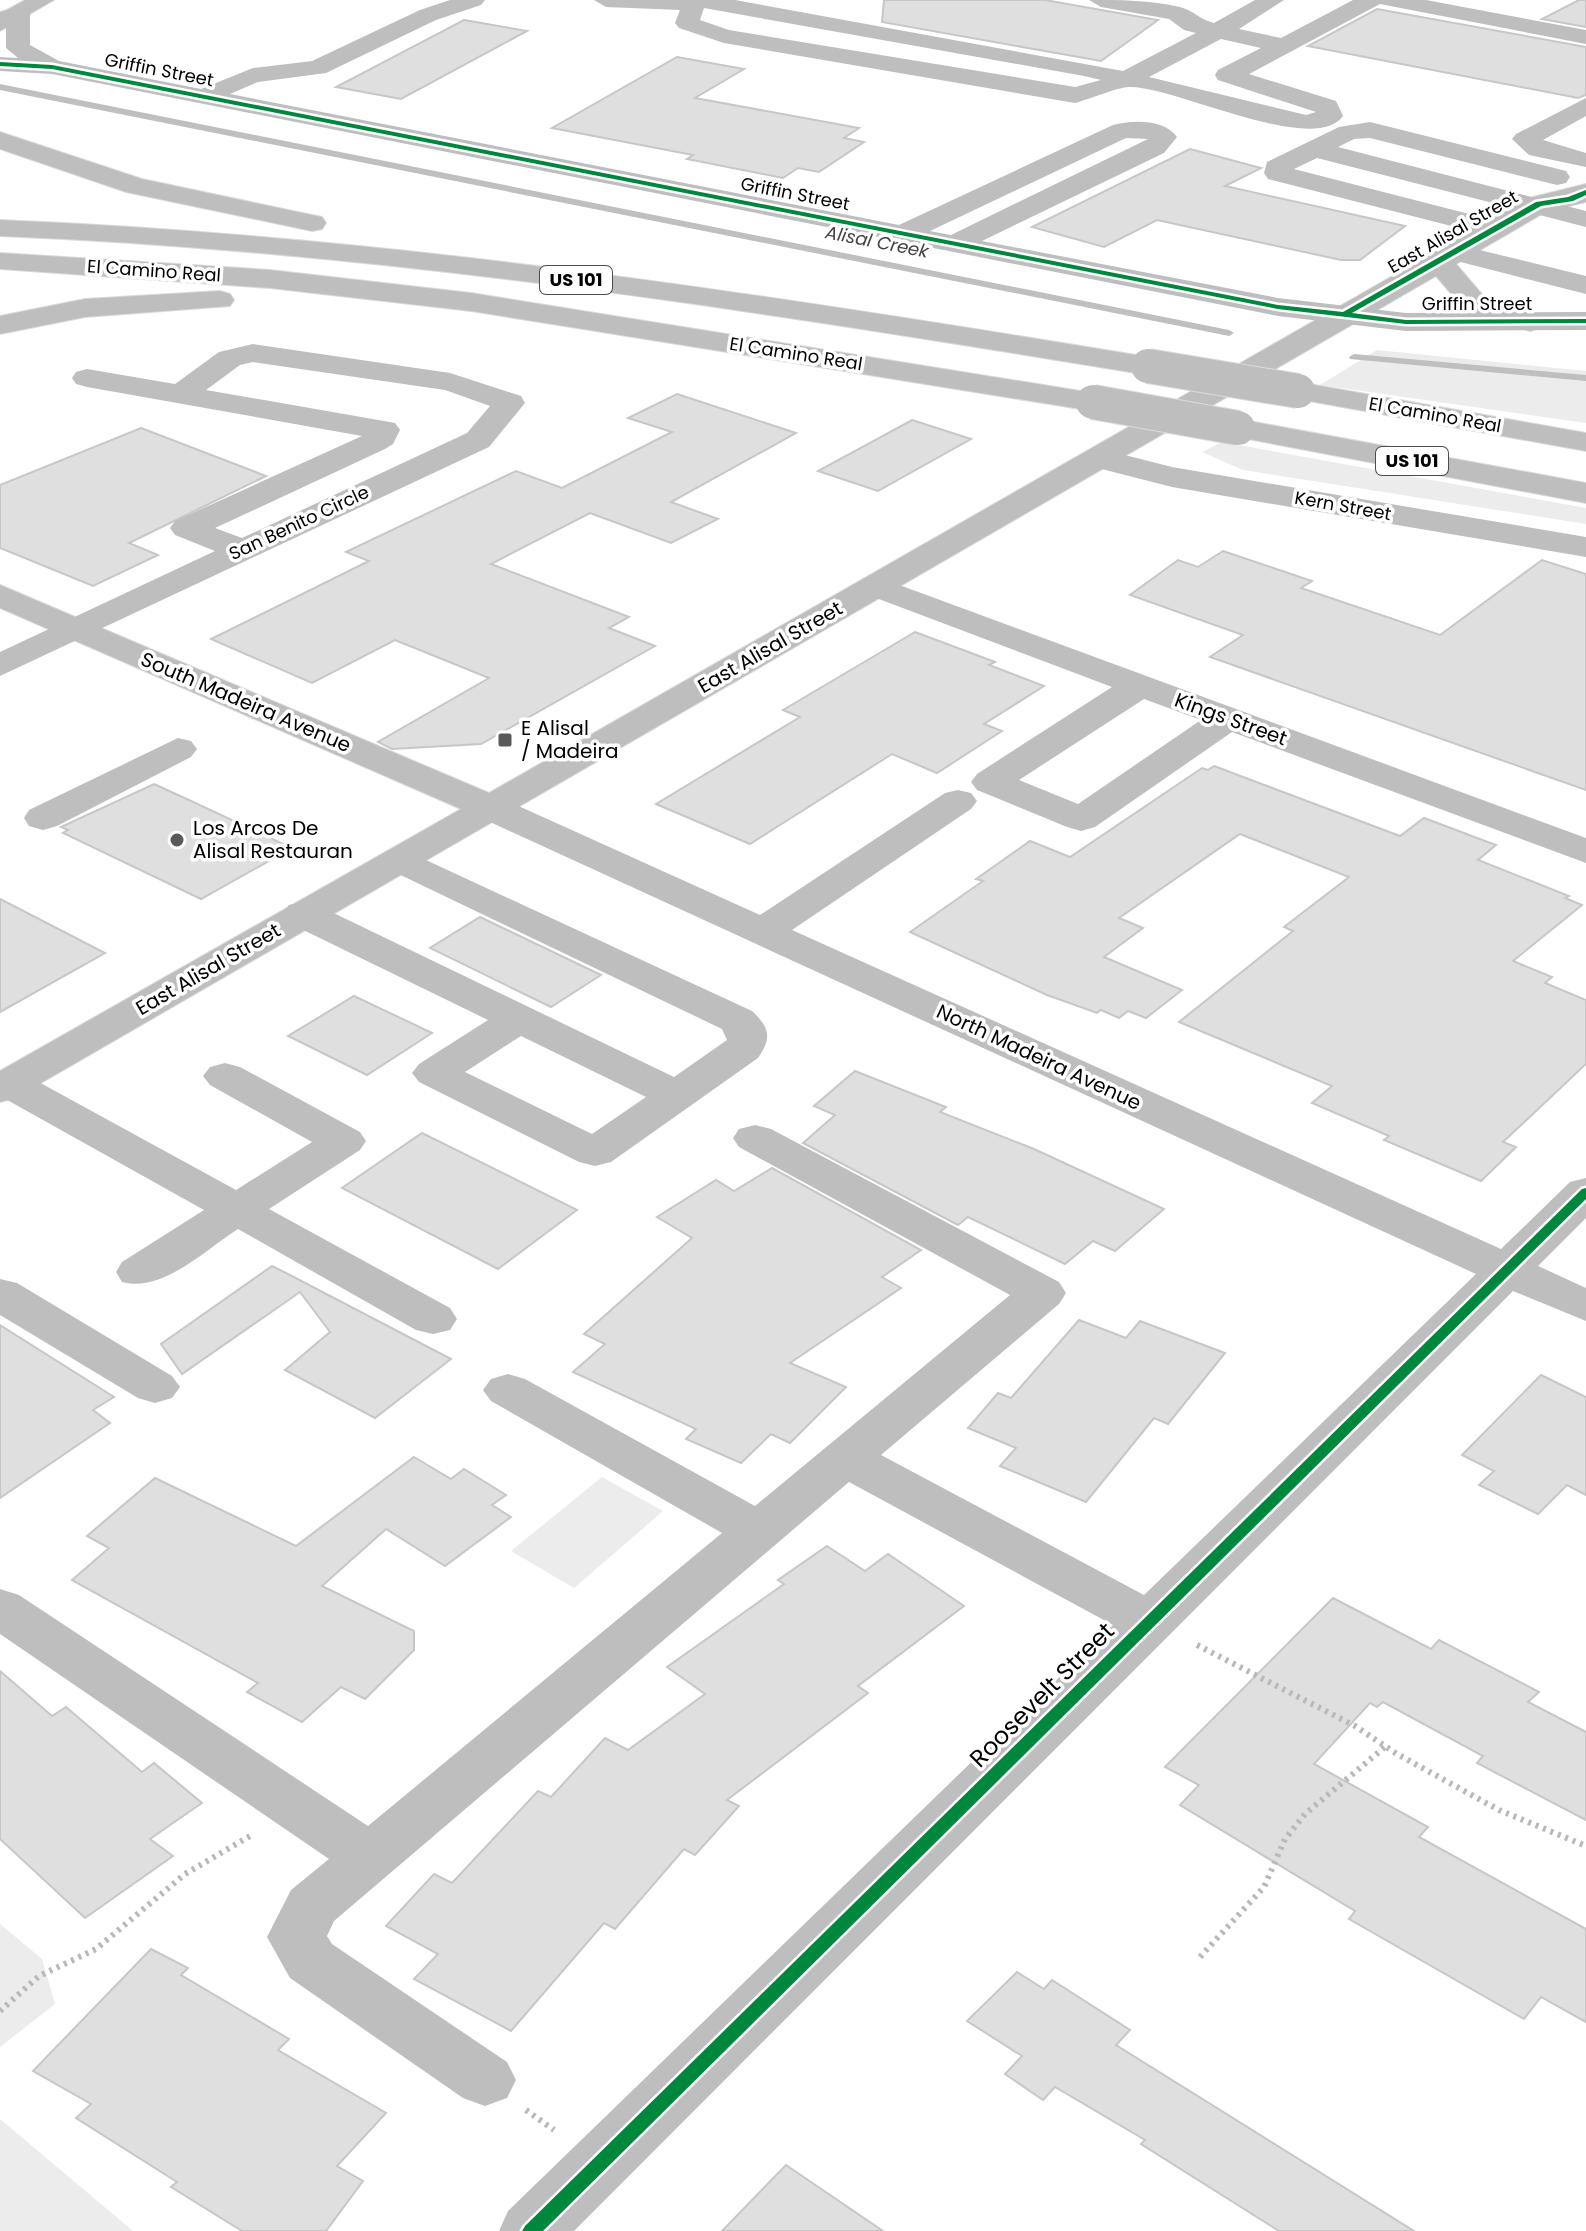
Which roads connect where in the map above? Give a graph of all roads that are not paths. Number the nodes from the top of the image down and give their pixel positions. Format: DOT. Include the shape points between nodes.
graph roads {
  1 [pos="42,0"];
  2 [pos="473,0"];
  3 [pos="606,0"];
  4 [pos="697,0"];
  5 [pos="1101,0"];
  6 [pos="1272,0"];
  7 [pos="1371,0"];
  8 [pos="1389,0"];
  9 [pos="1531,6"];
  10 [pos="6,19"];
  11 [pos="1501,21"];
  12 [pos="1214,31"];
  13 [pos="1586,37"];
  14 [pos="1284,46"];
  15 [pos="0,64"];
  16 [pos="52,67"];
  17 [pos="1123,80"];
  18 [pos="203,97"];
  19 [pos="1586,106"];
  20 [pos="1313,136"];
  21 [pos="0,140"];
  22 [pos="1585,160"];
  23 [pos="1557,177"];
  24 [pos="1586,192"];
  25 [pos="1538,204"];
  26 [pos="1586,219"];
  27 [pos="0,228"];
  28 [pos="1494,229"];
  29 [pos="903,233"];
  30 [pos="955,243"];
  31 [pos="1447,256"];
  32 [pos="0,261"];
  33 [pos="1586,285"];
  34 [pos="676,288"];
  35 [pos="1342,316"];
  36 [pos="1586,321"];
  37 [pos="1530,322"];
  38 [pos="0,325"];
  39 [pos="643,329"];
  40 [pos="87,378"];
  41 [pos="181,394"];
  42 [pos="1586,442"];
  43 [pos="1101,459"];
  44 [pos="1586,493"];
  45 [pos="1586,547"];
  46 [pos="241,550"];
  47 [pos="875,586"];
  48 [pos="0,595"];
  49 [pos="76,629"];
  50 [pos="0,665"];
  51 [pos="1140,685"];
  52 [pos="1228,718"];
  53 [pos="178,749"];
  54 [pos="958,801"];
  55 [pos="491,808"];
  56 [pos="43,818"];
  57 [pos="1586,851"];
  58 [pos="400,860"];
  59 [pos="303,914"];
  60 [pos="763,931"];
  61 [pos="519,1018"];
  62 [pos="225,1076"];
  63 [pos="4,1086"];
  64 [pos="677,1095"];
  65 [pos="755,1138"];
  66 [pos="1586,1192"];
  67 [pos="235,1211"];
  68 [pos="1506,1270"];
  69 [pos="139,1272"];
  70 [pos="0,1294"];
  71 [pos="1586,1306"];
  72 [pos="433,1319"];
  73 [pos="155,1387"];
  74 [pos="508,1390"];
  75 [pos="843,1457"];
  76 [pos="757,1530"];
  77 [pos="0,1608"];
  78 [pos="1149,1621"];
  79 [pos="370,1857"];
  80 [pos="485,2080"];
  81 [pos="531,2231"];
  1 -- 10 [label="main road"];
  2 -- 18 [label="main road" via="428,15 317,68 253,75"];
  3 -- 4 [label="main road"];
  4 -- 17 [label="main road" via="687,23 724,36 1061,95 1097,92"];
  5 -- 12 [label="main road" via="1176,13"];
  6 -- 12 [label="main road"];
  7 -- 14 [label="main road"];
  8 -- 11 [label="main road"];
  9 -- 11 [label="main road"];
  10 -- 16 [label="main road, Griffin Street" via="18,48"];
  11 -- 13 [label="main road"];
  12 -- 14 [label="main road"];
  12 -- 17 [label="main road"];
  14 -- 20 [label="main road" via="1227,75 1327,106 1330,116"];
  15 -- 16 [label="main road, Griffin Street"];
  16 -- 18 [label="main road, Griffin Street"];
  17 -- 20 [label="main road"];
  18 -- 29 [label="main road, Griffin Street"];
  19 -- 22 [label="main road" via="1525,139 1538,149"];
  20 -- 23 [label="main road" via="1370,130"];
  20 -- 25 [label="main road"];
  20 -- 28 [label="main road" via="1276,168 1277,173"];
  21 -- 34 [label="main road" via="80,170 180,198"];
  22 -- 23 [label="main road, East Alisal Street"];
  23 -- 25 [label="main road, East Alisal Street" via="1539,195"];
  24 -- 25 [label="main road, East Alisal Street"];
  25 -- 26 [label="main road"];
  25 -- 28 [label="main road, East Alisal Street"];
  27 -- 34 [label="main road, El Camino Real / US 101" via="232,241"];
  28 -- 31 [label="main road, East Alisal Street"];
  29 -- 30 [label="main road, Griffin Street"];
  29 -- 30 [label="main road" via="1122,130 1149,130 1164,137 1155,147"];
  30 -- 35 [label="main road, Griffin Street"];
  31 -- 33 [label="main road"];
  31 -- 35 [label="main road, East Alisal Street"];
  31 -- 37 [label="main road" via="1476,305"];
  32 -- 39 [label="main road, El Camino Real / US 101" via="356,288"];
  34 -- 42 [label="main road, El Camino Real / US 101, bridge"];
  35 -- 37 [label="main road, Griffin Street"];
  35 -- 43 [label="main road, East Alisal Street"];
  36 -- 37 [label="main road, Griffin Street"];
  38 -- 39 [label="main road" via="117,305 273,300"];
  39 -- 44 [label="main road, El Camino Real / US 101, bridge" via="1093,402"];
  40 -- 41 [label="main road"];
  41 -- 46 [label="main road" via="377,427 385,433 187,528"];
  41 -- 46 [label="main road, San Benito Circle" via="230,358 253,353 450,382 510,403 478,440"];
  43 -- 45 [label="main road, Kern Street" via="1172,477"];
  43 -- 47 [label="main road, East Alisal Street"];
  46 -- 49 [label="main road, San Benito Circle"];
  47 -- 51 [label="main road, Kings Street"];
  47 -- 55 [label="main road, East Alisal Street"];
  48 -- 49 [label="main road, South Madeira Avenue"];
  49 -- 50 [label="main road, San Benito Circle"];
  49 -- 55 [label="main road, South Madeira Avenue"];
  51 -- 52 [label="main road, Kings Street"];
  51 -- 52 [label="main road" via="990,782 1081,819"];
  52 -- 57 [label="main road, Kings Street"];
  53 -- 56 [label="main road"];
  54 -- 60 [label="main road"];
  55 -- 58 [label="main road, East Alisal Street"];
  55 -- 60 [label="main road, North Madeira Avenue"];
  58 -- 59 [label="main road, East Alisal Street"];
  58 -- 64 [label="main road" via="747,1029 743,1049"];
  59 -- 61 [label="main road"];
  59 -- 63 [label="main road, East Alisal Street"];
  60 -- 68 [label="main road, North Madeira Avenue"];
  61 -- 64 [label="main road"];
  61 -- 64 [label="main road" via="434,1073 595,1153"];
  62 -- 67 [label="main road" via="344,1141"];
  63 -- 67 [label="main road"];
  65 -- 75 [label="main road" via="1042,1293"];
  66 -- 68 [label="main road, Roosevelt Street"];
  67 -- 69 [label="main road"];
  67 -- 72 [label="main road"];
  68 -- 71 [label="main road, North Madeira Avenue"];
  68 -- 78 [label="main road, Roosevelt Street"];
  70 -- 73 [label="main road"];
  74 -- 76 [label="main road"];
  75 -- 76 [label="main road"];
  75 -- 78 [label="main road"];
  76 -- 79 [label="main road"];
  77 -- 79 [label="main road"];
  78 -- 81 [label="main road, Roosevelt Street"];
  79 -- 80 [label="main road" via="312,1906 297,1937 311,1961"];
}
